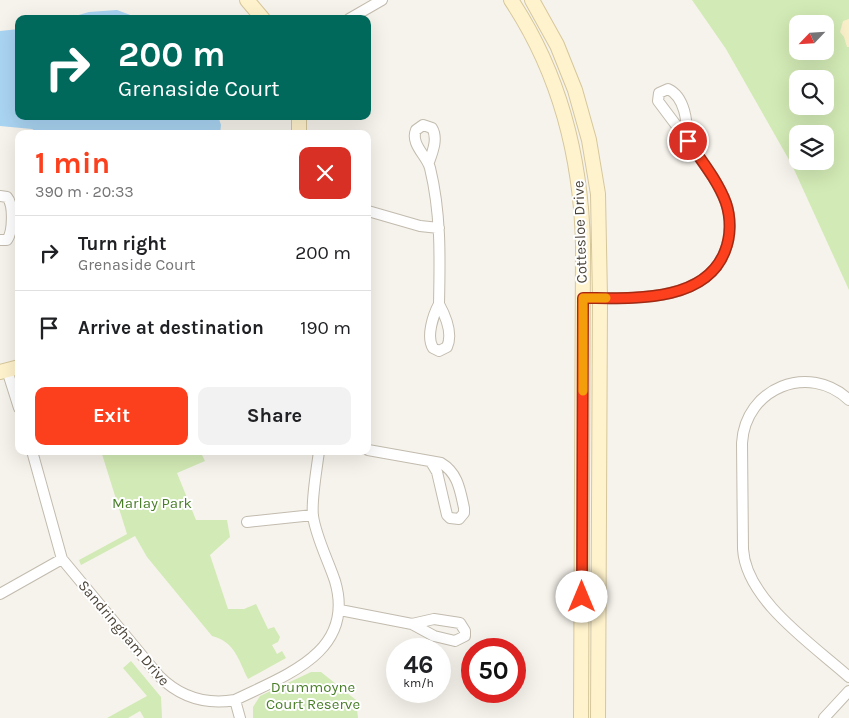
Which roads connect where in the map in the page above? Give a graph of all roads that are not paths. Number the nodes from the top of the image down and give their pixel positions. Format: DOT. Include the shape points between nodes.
graph roads {
  1 [pos="247,0"];
  2 [pos="382,0"];
  3 [pos="511,0"];
  4 [pos="532,0"];
  5 [pos="260,15"];
  6 [pos="356,15"];
  7 [pos="688,141"];
  8 [pos="429,162"];
  9 [pos="0,196"];
  10 [pos="371,212"];
  11 [pos="439,228"];
  12 [pos="0,240"];
  13 [pos="583,298"];
  14 [pos="600,298"];
  15 [pos="439,304"];
  16 [pos="9,369"];
  17 [pos="15,392"];
  18 [pos="849,400"];
  19 [pos="371,451"];
  20 [pos="33,455"];
  21 [pos="319,455"];
  22 [pos="431,462"];
  23 [pos="313,515"];
  24 [pos="247,522"];
  25 [pos="62,559"];
  26 [pos="0,594"];
  27 [pos="340,610"];
  28 [pos="412,624"];
  29 [pos="849,677"];
  30 [pos="849,691"];
  31 [pos="235,700"];
  32 [pos="240,718"];
  33 [pos="581,718"];
  34 [pos="598,718"];
  35 [pos="824,718"];
  1 -- 5 [label="main road"];
  2 -- 6 [label="street"];
  3 -- 13 [label="main road, Cottesloe Drive" via="548,67 571,136 582,204"];
  4 -- 14 [label="main road, Cottesloe Drive" via="569,73 589,140 599,203"];
  7 -- 7 [label="street" via="658,101 664,90 674,91 684,110"];
  7 -- 14 [label="street" via="726,201 730,231 724,256 707,277 682,291"];
  8 -- 11 [label="street" via="438,200"];
  9 -- 12 [label="street" via="11,201 11,235"];
  10 -- 11 [label="street"];
  11 -- 15 [label="street"];
  13 -- 14 [label="street"];
  13 -- 33 [label="main road, Cottesloe Drive"];
  14 -- 34 [label="main road, Cottesloe Drive"];
  16 -- 17 [label="street"];
  18 -- 29 [label="street" via="835,389 810,381 786,384 764,396 752,410 743,434 742,493 743,557 750,579 774,609"];
  19 -- 22 [label="street"];
  20 -- 25 [label="street, Sandringham Drive"];
  21 -- 23 [label="street, Sandringham Drive"];
  22 -- 22 [label="street" via="451,469 458,481 464,508 458,519 447,515"];
  23 -- 24 [label="street"];
  23 -- 27 [label="street, Sandringham Drive" via="336,583"];
  25 -- 26 [label="street"];
  25 -- 31 [label="street, Sandringham Drive" via="172,689 207,701"];
  27 -- 28 [label="street"];
  27 -- 31 [label="street, Sandringham Drive" via="336,627 325,647 307,662"];
  30 -- 35 [label="street"];
  31 -- 32 [label="street"];
}
